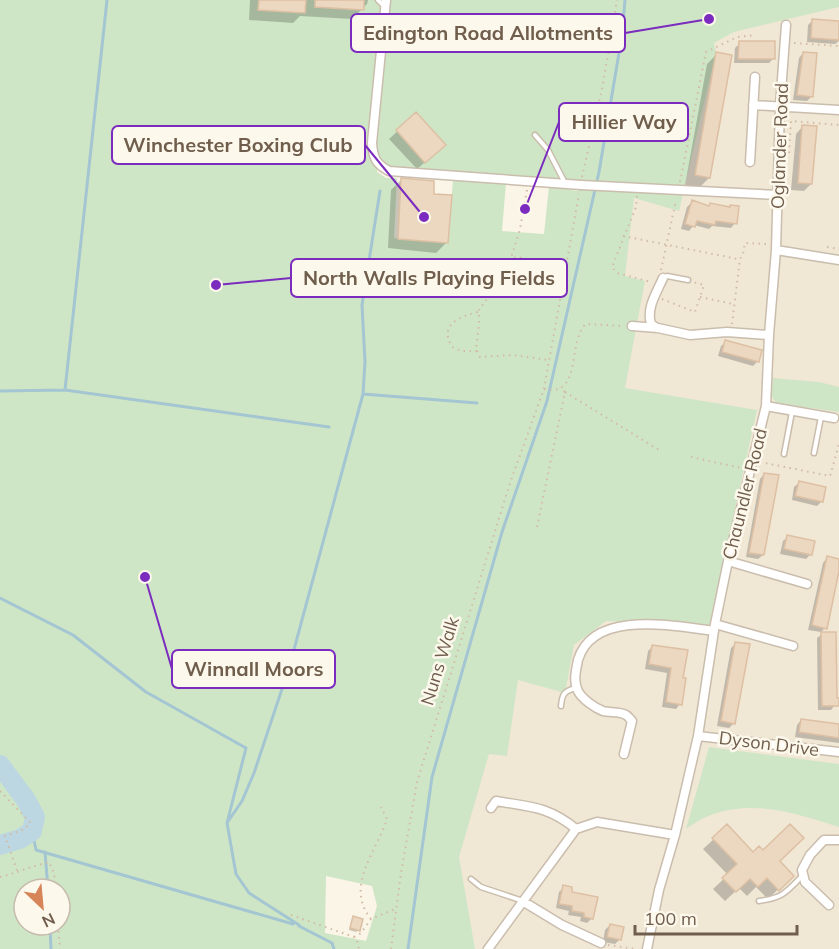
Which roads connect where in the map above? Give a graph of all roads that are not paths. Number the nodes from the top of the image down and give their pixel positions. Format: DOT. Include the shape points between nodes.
graph roads {
  1 [pos="378,0"];
  2 [pos="386,4"];
  3 [pos="786,25"];
  4 [pos="754,77"];
  5 [pos="753,105"];
  6 [pos="780,106"];
  7 [pos="839,110"];
  8 [pos="535,135"];
  9 [pos="750,162"];
  10 [pos="566,184"];
  11 [pos="778,195"];
  12 [pos="776,247"];
  13 [pos="839,260"];
  14 [pos="688,280"];
  15 [pos="661,281"];
  16 [pos="632,326"];
  17 [pos="658,328"];
  18 [pos="769,335"];
  19 [pos="766,406"];
  20 [pos="792,411"];
  21 [pos="821,416"];
  22 [pos="834,418"];
  23 [pos="814,453"];
  24 [pos="784,454"];
  25 [pos="728,561"];
  26 [pos="807,584"];
  27 [pos="714,628"];
  28 [pos="793,646"];
  29 [pos="578,687"];
  30 [pos="561,706"];
  31 [pos="698,736"];
  32 [pos="839,752"];
  33 [pos="624,754"];
  34 [pos="491,808"];
  35 [pos="576,829"];
  36 [pos="675,835"];
  37 [pos="839,840"];
  38 [pos="802,875"];
  39 [pos="471,879"];
  40 [pos="759,901"];
  41 [pos="524,902"];
  42 [pos="829,905"];
  43 [pos="601,943"];
  44 [pos="488,949"];
  45 [pos="647,949"];
  1 -- 2 [label="lane"];
  2 -- 10 [label="street" via="372,143 378,165 389,171"];
  3 -- 6 [label="street, Oglander Road"];
  4 -- 5 [label="street"];
  5 -- 6 [label="street"];
  5 -- 9 [label="street"];
  6 -- 7 [label="street"];
  6 -- 11 [label="street, Oglander Road"];
  8 -- 10 [label="lane"];
  10 -- 11 [label="street"];
  11 -- 12 [label="street, Oglander Road"];
  12 -- 13 [label="street"];
  12 -- 18 [label="street, Chaundler Road"];
  14 -- 15 [label="lane" via="667,276"];
  15 -- 17 [label="street" via="649,317"];
  16 -- 17 [label="street"];
  17 -- 18 [label="street" via="690,335"];
  18 -- 19 [label="street, Chaundler Road"];
  19 -- 20 [label="street"];
  19 -- 25 [label="street, Chaundler Road"];
  20 -- 21 [label="street"];
  20 -- 24 [label="lane"];
  21 -- 22 [label="street"];
  21 -- 23 [label="lane"];
  25 -- 26 [label="street"];
  25 -- 27 [label="street, Chaundler Road"];
  27 -- 28 [label="street"];
  27 -- 29 [label="street" via="609,628 582,648 574,673"];
  27 -- 31 [label="street, Chaundler Road"];
  29 -- 30 [label="lane" via="563,694"];
  29 -- 33 [label="street" via="586,700 603,711 626,714 632,722"];
  31 -- 32 [label="street, Dyson Drive"];
  31 -- 36 [label="street, Chaundler Road"];
  34 -- 35 [label="street" via="496,801 542,809 560,816"];
  35 -- 36 [label="street" via="597,822"];
  35 -- 41 [label="street"];
  36 -- 45 [label="street, Chaundler Road"];
  37 -- 38 [label="street" via="824,840 805,863"];
  38 -- 40 [label="lane" via="783,896"];
  38 -- 42 [label="street"];
  39 -- 41 [label="lane"];
  41 -- 43 [label="street"];
  41 -- 44 [label="street"];
}
